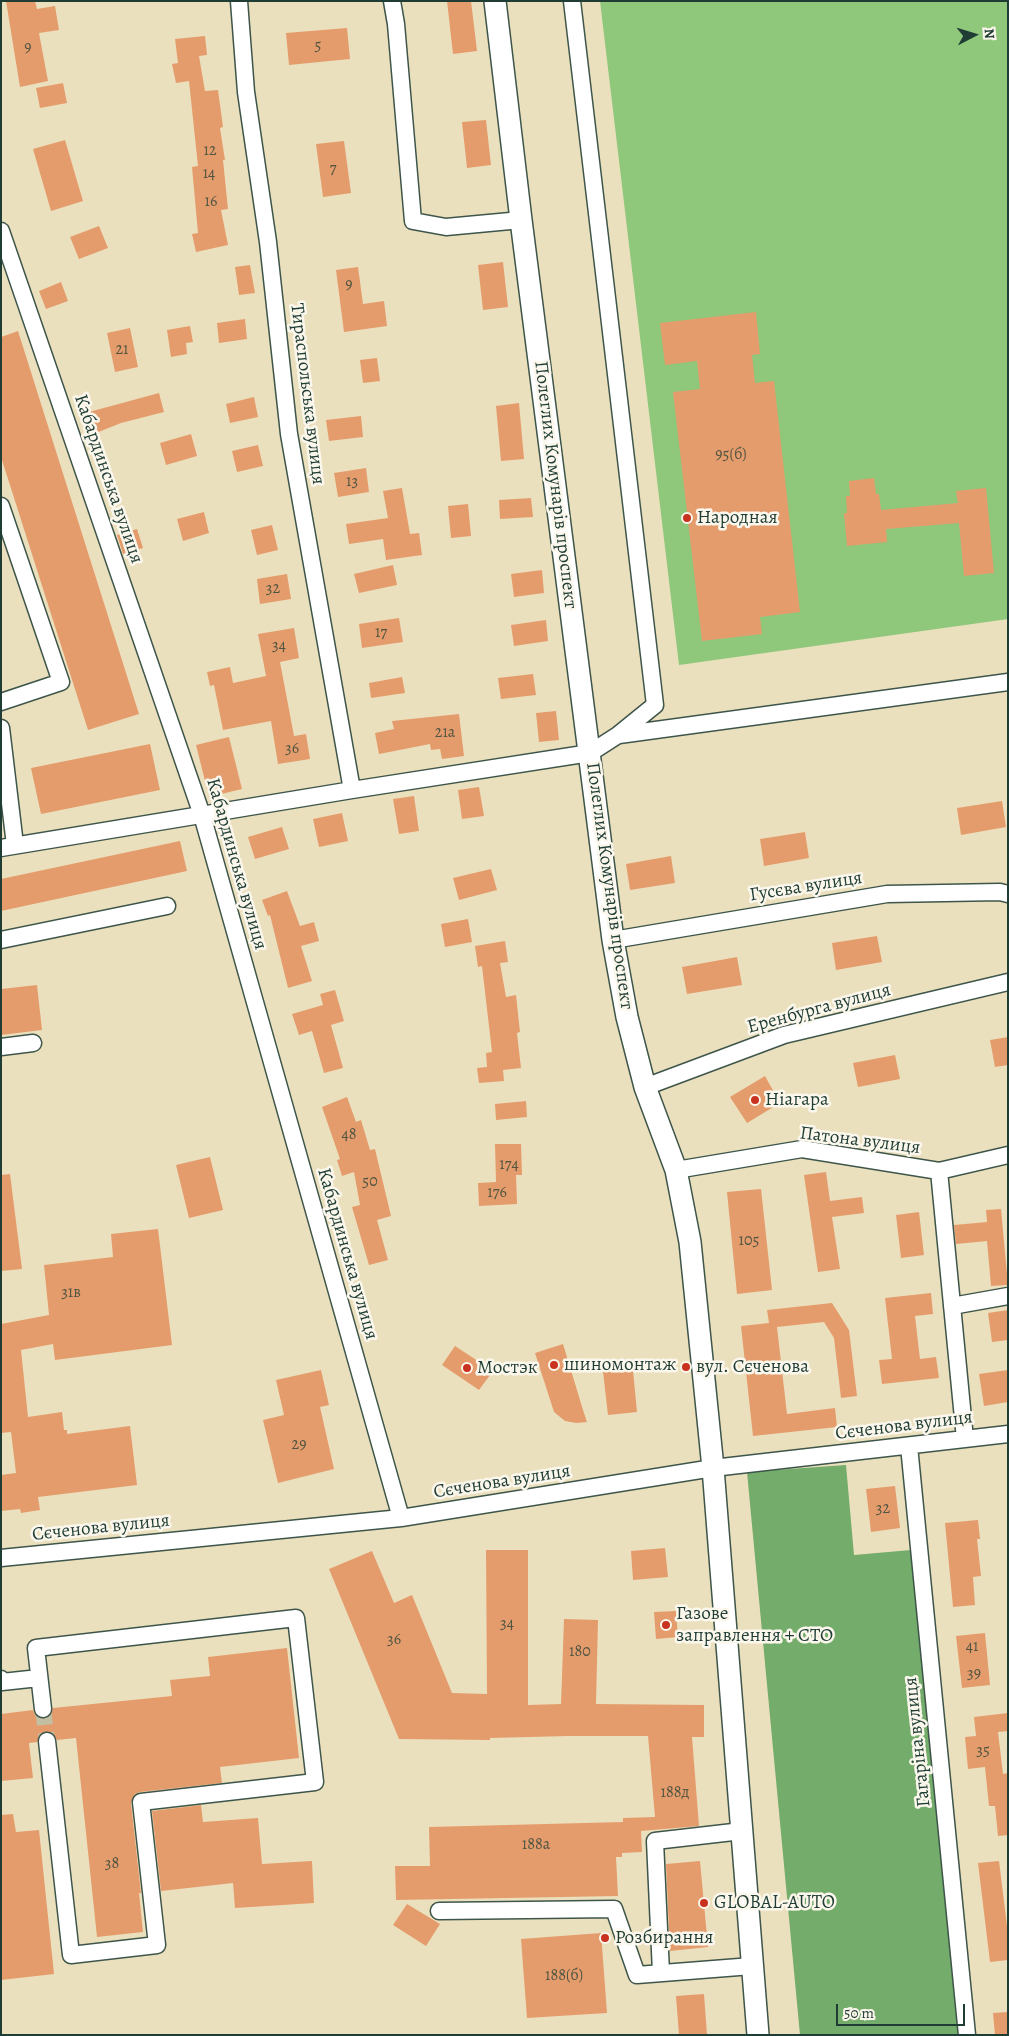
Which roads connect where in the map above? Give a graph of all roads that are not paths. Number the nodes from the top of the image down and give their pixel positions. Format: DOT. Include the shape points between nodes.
graph roads {
  1 [pos="239,1"];
  2 [pos="392,1"];
  3 [pos="495,1"];
  4 [pos="572,1"];
  5 [pos="521,220"];
  6 [pos="1,231"];
  7 [pos="1,506"];
  8 [pos="1008,682"];
  9 [pos="1,702"];
  10 [pos="1,728"];
  11 [pos="618,735"];
  12 [pos="590,753"];
  13 [pos="352,790"];
  14 [pos="202,815"];
  15 [pos="8,847"];
  16 [pos="1008,894"];
  17 [pos="167,906"];
  18 [pos="1,940"];
  19 [pos="613,940"];
  20 [pos="1008,982"];
  21 [pos="33,1043"];
  22 [pos="1,1047"];
  23 [pos="645,1087"];
  24 [pos="1008,1155"];
  25 [pos="676,1170"];
  26 [pos="939,1171"];
  27 [pos="1008,1296"];
  28 [pos="952,1306"];
  29 [pos="1008,1434"];
  30 [pos="965,1439"];
  31 [pos="910,1446"];
  32 [pos="713,1468"];
  33 [pos="401,1518"];
  34 [pos="1,1558"];
  35 [pos="39,1678"];
  36 [pos="1,1679"];
  37 [pos="43,1709"];
  38 [pos="47,1741"];
  39 [pos="742,1832"];
  40 [pos="439,1912"];
  41 [pos="752,1966"];
  42 [pos="661,1973"];
  43 [pos="758,2035"];
  44 [pos="967,2035"];
  1 -- 13 [label="street, Тираспольська вулиця" via="246,92 268,242 289,434"];
  2 -- 5 [label="street" via="413,221 446,227"];
  3 -- 5 [label="main road, Полеглих Комунарів проспект"];
  4 -- 11 [label="street" via="655,705"];
  5 -- 12 [label="main road, Полеглих Комунарів проспект"];
  6 -- 14 [label="street, Кабардинська вулиця"];
  7 -- 9 [label="street" via="61,682"];
  8 -- 11 [label="street"];
  10 -- 15 [label="street"];
  11 -- 12 [label="street"];
  12 -- 13 [label="street"];
  12 -- 19 [label="main road, Полеглих Комунарів проспект"];
  13 -- 14 [label="street"];
  14 -- 15 [label="street"];
  14 -- 33 [label="street, Кабардинська вулиця"];
  16 -- 19 [label="street, Гусєва вулиця" via="887,894"];
  17 -- 18 [label="street"];
  19 -- 23 [label="main road, Полеглих Комунарів проспект" via="627,1017"];
  20 -- 23 [label="street, Еренбурга вулиця" via="784,1035"];
  21 -- 22 [label="street"];
  23 -- 25 [label="main road, Полеглих Комунарів проспект"];
  24 -- 26 [label="street, Патона вулиця"];
  25 -- 26 [label="street, Патона вулиця" via="802,1149"];
  25 -- 32 [label="main road, Полеглих Комунарів проспект" via="690,1242"];
  26 -- 28 [label="street"];
  27 -- 28 [label="street"];
  28 -- 30 [label="street"];
  29 -- 30 [label="street, Сєченова вулиця"];
  30 -- 31 [label="street, Сєченова вулиця"];
  31 -- 32 [label="street, Сєченова вулиця"];
  31 -- 44 [label="street, Гагаріна вулиця"];
  32 -- 33 [label="street, Сєченова вулиця"];
  32 -- 39 [label="main road, Полеглих Комунарів проспект"];
  33 -- 34 [label="street, Сєченова вулиця"];
  35 -- 36 [label="street" via="2,1682"];
  35 -- 37 [label="street"];
  35 -- 38 [label="street" via="36,1648 296,1618 315,1782 141,1802 157,1945 71,1955"];
  39 -- 41 [label="main road, Полеглих Комунарів проспект"];
  39 -- 42 [label="street" via="655,1841"];
  40 -- 42 [label="street" via="614,1909 637,1974"];
  41 -- 42 [label="street"];
  41 -- 43 [label="main road, Полеглих Комунарів проспект"];
}
